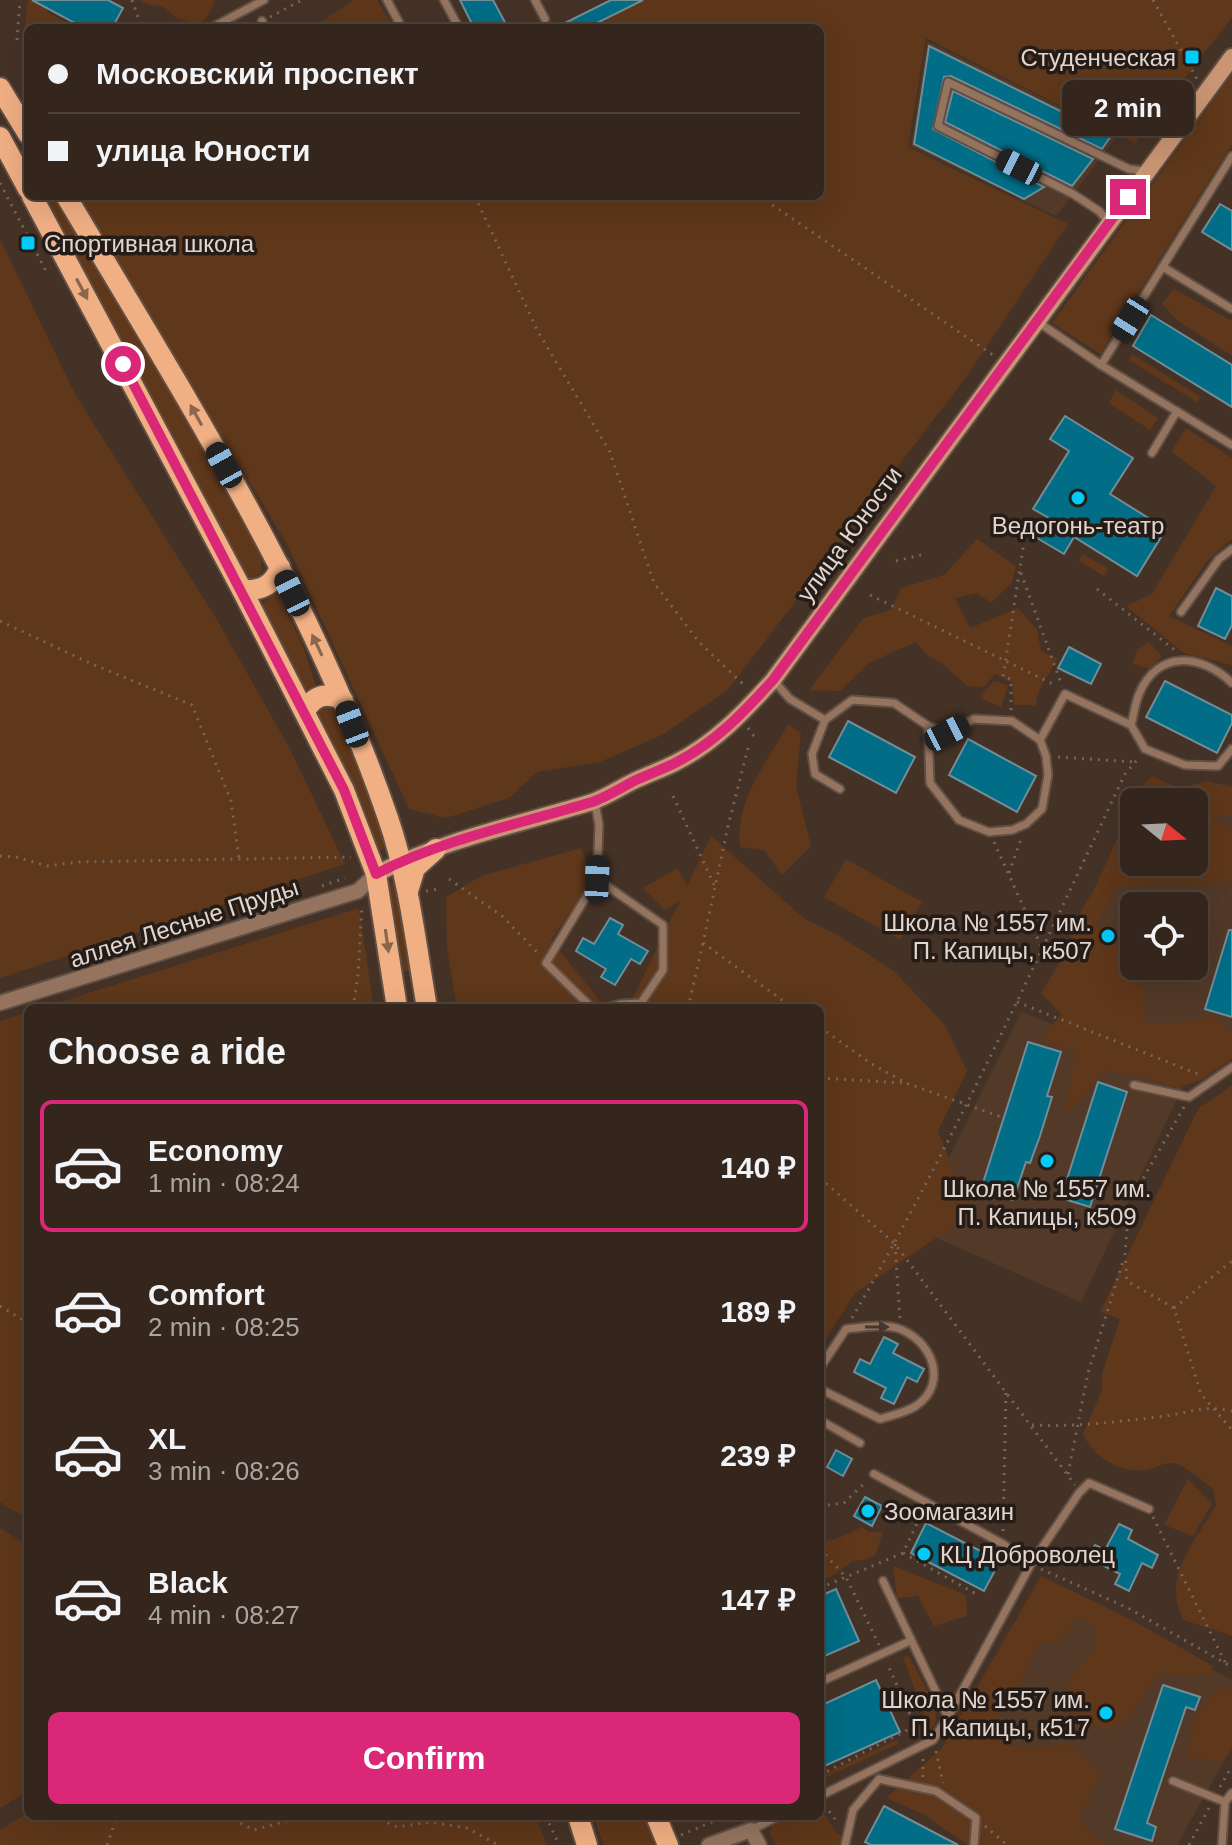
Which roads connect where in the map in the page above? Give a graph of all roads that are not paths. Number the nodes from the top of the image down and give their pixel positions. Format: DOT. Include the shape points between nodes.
graph roads {
  1 [pos="264,0"];
  2 [pos="389,0"];
  3 [pos="444,0"];
  4 [pos="535,0"];
  5 [pos="545,19"];
  6 [pos="219,24"];
  7 [pos="400,24"];
  8 [pos="457,24"];
  9 [pos="1232,57"];
  10 [pos="0,88"];
  11 [pos="24,124"];
  12 [pos="24,130"];
  13 [pos="0,137"];
  14 [pos="1232,156"];
  15 [pos="1147,171"];
  16 [pos="24,182"];
  17 [pos="34,200"];
  18 [pos="68,200"];
  19 [pos="1109,222"];
  20 [pos="1163,267"];
  21 [pos="1232,309"];
  22 [pos="1037,321"];
  23 [pos="1101,365"];
  24 [pos="1177,411"];
  25 [pos="1232,445"];
  26 [pos="1152,453"];
  27 [pos="1232,549"];
  28 [pos="280,567"];
  29 [pos="242,590"];
  30 [pos="1181,612"];
  31 [pos="773,680"];
  32 [pos="1232,683"];
  33 [pos="343,700"];
  34 [pos="305,711"];
  35 [pos="825,720"];
  36 [pos="1131,725"];
  37 [pos="928,726"];
  38 [pos="1040,740"];
  39 [pos="1232,749"];
  40 [pos="840,789"];
  41 [pos="595,801"];
  42 [pos="391,828"];
  43 [pos="436,849"];
  44 [pos="400,861"];
  45 [pos="376,874"];
  46 [pos="597,879"];
  47 [pos="407,895"];
  48 [pos="422,981"];
  49 [pos="394,985"];
  50 [pos="0,1003"];
  51 [pos="396,1004"];
  52 [pos="426,1004"];
  53 [pos="588,1004"];
  54 [pos="634,1004"];
  55 [pos="1232,1067"];
  56 [pos="1134,1085"];
  57 [pos="824,1362"];
  58 [pos="824,1391"];
  59 [pos="824,1422"];
  60 [pos="860,1443"];
  61 [pos="874,1474"];
  62 [pos="1149,1509"];
  63 [pos="1031,1564"];
  64 [pos="883,1581"];
  65 [pos="910,1641"];
  66 [pos="824,1680"];
  67 [pos="948,1717"];
  68 [pos="1173,1781"];
  69 [pos="1232,1793"];
  70 [pos="824,1794"];
  71 [pos="1225,1802"];
  72 [pos="579,1820"];
  73 [pos="659,1820"];
  74 [pos="771,1820"];
  75 [pos="751,1830"];
  76 [pos="675,1840"];
  77 [pos="587,1845"];
  78 [pos="709,1845"];
  79 [pos="759,1845"];
  80 [pos="845,1845"];
  81 [pos="974,1845"];
  82 [pos="1222,1845"];
  1 -- 6 [label="lane"];
  2 -- 7 [label="lane"];
  3 -- 8 [label="lane"];
  4 -- 5 [label="lane"];
  9 -- 15 [label="street, улица Юности"];
  10 -- 11 [label="main road"];
  12 -- 13 [label="lane"];
  13 -- 16 [label="main road"];
  14 -- 20 [label="lane"];
  15 -- 19 [label="street, улица Юности"];
  15 -- 19 [label="lane" via="1129,169 948,82 938,126 1073,194"];
  17 -- 29 [label="main road, one-way"];
  28 -- 18 [label="main road, one-way"];
  19 -- 22 [label="street, улица Юности"];
  20 -- 21 [label="lane"];
  20 -- 23 [label="lane"];
  22 -- 23 [label="lane"];
  22 -- 31 [label="street, улица Юности"];
  23 -- 24 [label="lane"];
  24 -- 25 [label="lane"];
  24 -- 26 [label="lane"];
  27 -- 30 [label="lane"];
  28 -- 29 [label="main road" via="264,588"];
  33 -- 28 [label="main road, one-way"];
  29 -- 34 [label="main road"];
  31 -- 35 [label="lane" via="790,699"];
  31 -- 41 [label="street, улица Юности" via="741,716 701,748"];
  32 -- 36 [label="lane" via="1216,668 1185,658 1158,669 1139,693"];
  33 -- 34 [label="main road" via="321,695"];
  33 -- 42 [label="main road"];
  34 -- 45 [label="main road" via="344,790"];
  35 -- 37 [label="lane" via="852,700 894,703"];
  35 -- 40 [label="lane" via="812,754 815,774"];
  36 -- 38 [label="lane" via="1064,692"];
  36 -- 39 [label="lane" via="1145,749 1185,765 1218,766"];
  37 -- 38 [label="lane" via="947,733 974,719 1012,721"];
  37 -- 38 [label="lane" via="930,783 959,820 989,832 1026,824 1042,809 1048,775"];
  41 -- 43 [label="street, улица Юности"];
  41 -- 46 [label="lane"];
  42 -- 43 [label="street" via="409,847"];
  42 -- 44 [label="main road"];
  43 -- 44 [label="street, улица Юности"];
  43 -- 47 [label="main road" via="415,868"];
  44 -- 45 [label="street, улица Юности"];
  44 -- 47 [label="main road"];
  45 -- 49 [label="main road, one-way"];
  45 -- 50 [label="street, аллея Лесные Пруды" via="358,891"];
  46 -- 53 [label="lane" via="546,963"];
  46 -- 54 [label="lane" via="663,925 663,970 641,1003"];
  47 -- 48 [label="main road"];
  48 -- 49 [label="main road"];
  48 -- 52 [label="main road"];
  49 -- 51 [label="main road"];
  55 -- 56 [label="lane" via="1189,1097"];
  57 -- 58 [label="lane, one-way" via="846,1329 872,1326 901,1330 923,1343 932,1358 932,1381 918,1405 880,1419"];
  59 -- 60 [label="lane"];
  61 -- 63 [label="lane"];
  62 -- 63 [label="lane" via="1089,1483"];
  63 -- 67 [label="lane"];
  64 -- 65 [label="lane"];
  65 -- 66 [label="lane"];
  65 -- 67 [label="lane"];
  67 -- 70 [label="lane" via="933,1740"];
  68 -- 71 [label="lane"];
  69 -- 71 [label="lane"];
  71 -- 82 [label="lane"];
  72 -- 77 [label="main road"];
  73 -- 76 [label="main road"];
  74 -- 75 [label="lane"];
  75 -- 78 [label="street"];
  75 -- 79 [label="street"];
  80 -- 81 [label="lane" via="853,1810 879,1779 936,1791 976,1818"];
}
